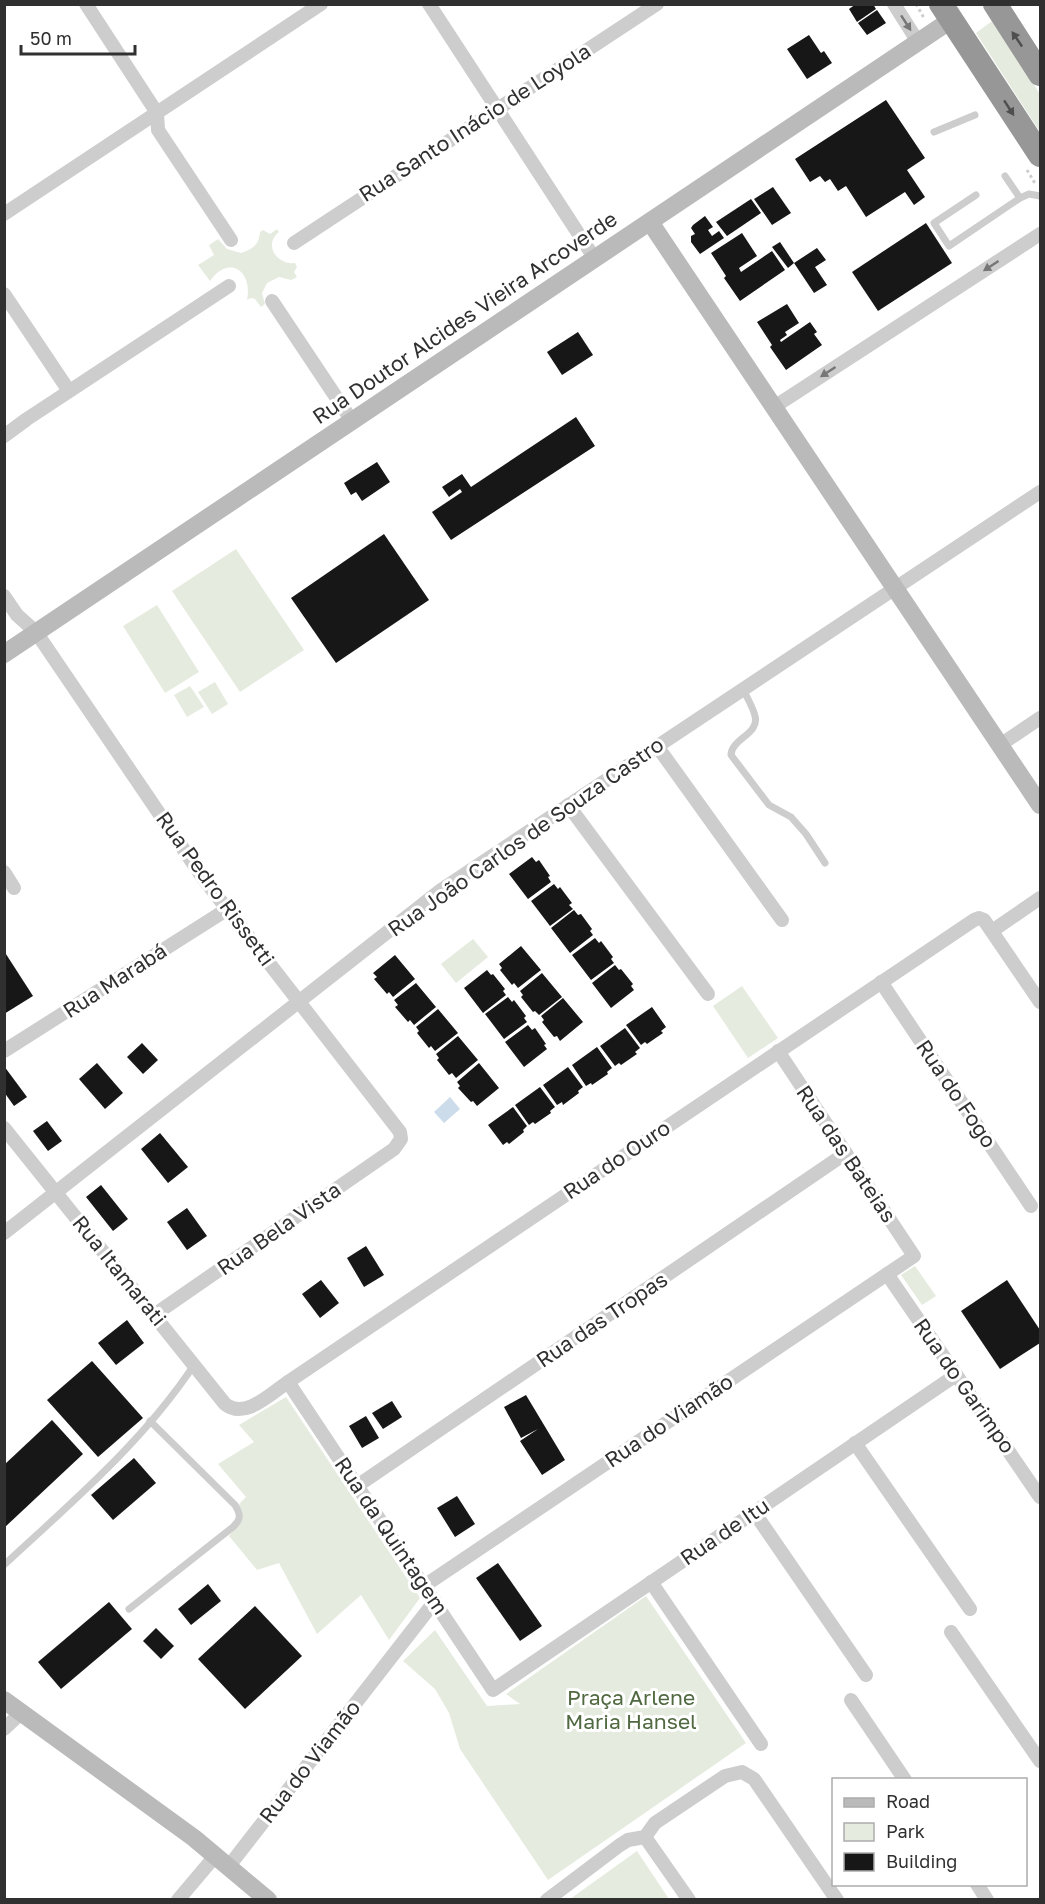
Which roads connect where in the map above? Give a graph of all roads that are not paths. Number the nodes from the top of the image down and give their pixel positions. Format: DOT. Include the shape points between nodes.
graph roads {
  1 [pos="86,4"];
  2 [pos="321,4"];
  3 [pos="429,4"];
  4 [pos="657,4"];
  5 [pos="894,4"];
  6 [pos="994,4"];
  7 [pos="940,15"];
  8 [pos="918,42"];
  9 [pos="1041,74"];
  10 [pos="497,109"];
  11 [pos="157,113"];
  12 [pos="975,115"];
  13 [pos="934,132"];
  14 [pos="1039,151"];
  15 [pos="1005,176"];
  16 [pos="976,195"];
  17 [pos="1041,196"];
  18 [pos="1020,198"];
  19 [pos="4,214"];
  20 [pos="650,222"];
  21 [pos="1041,234"];
  22 [pos="231,240"];
  23 [pos="294,243"];
  24 [pos="595,259"];
  25 [pos="229,286"];
  26 [pos="4,294"];
  27 [pos="272,301"];
  28 [pos="69,391"];
  29 [pos="774,407"];
  30 [pos="352,421"];
  31 [pos="4,436"];
  32 [pos="1041,492"];
  33 [pos="895,588"];
  34 [pos="4,597"];
  35 [pos="36,632"];
  36 [pos="4,654"];
  37 [pos="743,689"];
  38 [pos="1041,717"];
  39 [pos="1000,745"];
  40 [pos="657,746"];
  41 [pos="568,805"];
  42 [pos="1041,805"];
  43 [pos="825,863"];
  44 [pos="4,872"];
  45 [pos="14,888"];
  46 [pos="1041,898"];
  47 [pos="226,910"];
  48 [pos="782,920"];
  49 [pos="993,931"];
  50 [pos="881,982"];
  51 [pos="708,994"];
  52 [pos="298,1002"];
  53 [pos="1041,1002"];
  54 [pos="4,1051"];
  55 [pos="778,1051"];
  56 [pos="4,1128"];
  57 [pos="401,1139"];
  58 [pos="846,1154"];
  59 [pos="56,1193"];
  60 [pos="1031,1206"];
  61 [pos="4,1233"];
  62 [pos="914,1256"];
  63 [pos="887,1274"];
  64 [pos="154,1315"];
  65 [pos="194,1365"];
  66 [pos="956,1375"];
  67 [pos="288,1382"];
  68 [pos="237,1410"];
  69 [pos="150,1421"];
  70 [pos="855,1443"];
  71 [pos="357,1486"];
  72 [pos="1041,1497"];
  73 [pos="754,1512"];
  74 [pos="4,1565"];
  75 [pos="651,1582"];
  76 [pos="424,1586"];
  77 [pos="435,1601"];
  78 [pos="970,1609"];
  79 [pos="129,1610"];
  80 [pos="951,1632"];
  81 [pos="866,1675"];
  82 [pos="494,1690"];
  83 [pos="4,1700"];
  84 [pos="851,1700"];
  85 [pos="21,1713"];
  86 [pos="4,1729"];
  87 [pos="761,1744"];
  88 [pos="1041,1761"];
  89 [pos="904,1778"];
  90 [pos="645,1837"];
  91 [pos="223,1860"];
  92 [pos="978,1886"];
  93 [pos="178,1899"];
  94 [pos="268,1899"];
  95 [pos="547,1899"];
  96 [pos="689,1899"];
  97 [pos="837,1899"];
  98 [pos="987,1899"];
  1 -- 11 [label="street"];
  2 -- 11 [label="street"];
  3 -- 10 [label="street"];
  4 -- 10 [label="street, Rua Santo Inácio de Loyola"];
  5 -- 8 [label="street, one-way"];
  9 -- 6 [label="highway, one-way"];
  7 -- 8 [label="street, Rua Doutor Alcides Vieira Arcoverde"];
  7 -- 14 [label="highway, one-way"];
  8 -- 20 [label="street, Rua Doutor Alcides Vieira Arcoverde"];
  10 -- 23 [label="street, Rua Santo Inácio de Loyola"];
  10 -- 24 [label="street"];
  11 -- 19 [label="street"];
  11 -- 22 [label="street" via="158,130"];
  12 -- 13 [label="lane"];
  15 -- 18 [label="lane"];
  16 -- 18 [label="lane" via="934,223 949,246"];
  17 -- 18 [label="lane" via="1029,194"];
  20 -- 24 [label="street, Rua Doutor Alcides Vieira Arcoverde"];
  20 -- 29 [label="street"];
  21 -- 29 [label="street, one-way"];
  24 -- 30 [label="street, Rua Doutor Alcides Vieira Arcoverde"];
  25 -- 28 [label="street"];
  26 -- 28 [label="street"];
  27 -- 30 [label="street"];
  28 -- 31 [label="street"];
  29 -- 33 [label="street"];
  30 -- 35 [label="street, Rua Doutor Alcides Vieira Arcoverde"];
  32 -- 33 [label="street, Rua João Carlos de Souza Castro"];
  33 -- 37 [label="street, Rua João Carlos de Souza Castro"];
  33 -- 39 [label="street"];
  34 -- 35 [label="street"];
  35 -- 36 [label="street, Rua Doutor Alcides Vieira Arcoverde"];
  35 -- 47 [label="street, Rua Pedro Rissetti"];
  37 -- 40 [label="street, Rua João Carlos de Souza Castro"];
  37 -- 43 [label="lane" via="756,720 754,727 732,748 731,755 769,805 791,817 806,834"];
  38 -- 39 [label="street"];
  39 -- 42 [label="street"];
  40 -- 41 [label="street, Rua João Carlos de Souza Castro"];
  40 -- 48 [label="street"];
  41 -- 51 [label="street"];
  41 -- 52 [label="street, Rua João Carlos de Souza Castro" via="441,890"];
  44 -- 45 [label="street"];
  46 -- 49 [label="street"];
  47 -- 52 [label="street, Rua Pedro Rissetti"];
  47 -- 54 [label="street, Rua Marabá"];
  49 -- 50 [label="street, Rua do Ouro" via="984,920 974,920"];
  49 -- 53 [label="street"];
  50 -- 55 [label="street, Rua do Ouro"];
  50 -- 60 [label="street, Rua do Fogo"];
  52 -- 57 [label="street, Rua Pedro Rissetti" via="398,1128"];
  52 -- 59 [label="street, Rua João Carlos de Souza Castro"];
  55 -- 58 [label="street, Rua das Bateias"];
  55 -- 67 [label="street, Rua do Ouro"];
  56 -- 59 [label="street, Rua Itamarati"];
  57 -- 64 [label="street, Rua Bela Vista" via="394,1149"];
  58 -- 62 [label="street, Rua das Bateias"];
  58 -- 71 [label="street, Rua das Tropas"];
  59 -- 61 [label="street, Rua João Carlos de Souza Castro"];
  59 -- 64 [label="street, Rua Itamarati"];
  62 -- 63 [label="street, Rua do Viamão"];
  63 -- 66 [label="street, Rua do Garimpo"];
  63 -- 76 [label="street, Rua do Viamão"];
  64 -- 65 [label="street, Rua Itamarati"];
  65 -- 68 [label="street, Rua Itamarati" via="225,1404"];
  65 -- 69 [label="lane"];
  66 -- 70 [label="street, Rua de Itu"];
  66 -- 72 [label="street, Rua do Garimpo"];
  67 -- 68 [label="street, Rua do Ouro" via="249,1407"];
  67 -- 71 [label="street, Rua da Quintagem"];
  69 -- 74 [label="lane" via="125,1452"];
  69 -- 79 [label="lane" via="240,1514 233,1527"];
  70 -- 73 [label="street, Rua de Itu"];
  70 -- 78 [label="street"];
  71 -- 76 [label="street, Rua da Quintagem"];
  73 -- 75 [label="street, Rua de Itu"];
  73 -- 81 [label="street"];
  75 -- 82 [label="street, Rua de Itu"];
  75 -- 87 [label="street"];
  76 -- 77 [label="street, Rua da Quintagem"];
  77 -- 82 [label="street, Rua da Quintagem"];
  77 -- 91 [label="street, Rua do Viamão"];
  80 -- 88 [label="street"];
  83 -- 85 [label="street"];
  84 -- 89 [label="street"];
  85 -- 86 [label="street"];
  85 -- 91 [label="street"];
  90 -- 95 [label="street" via="620,1845"];
  90 -- 96 [label="street"];
  90 -- 97 [label="street" via="655,1823 699,1793 725,1776 742,1772 754,1779"];
  91 -- 93 [label="street, Rua do Viamão"];
  91 -- 94 [label="street"];
  92 -- 98 [label="street"];
}
